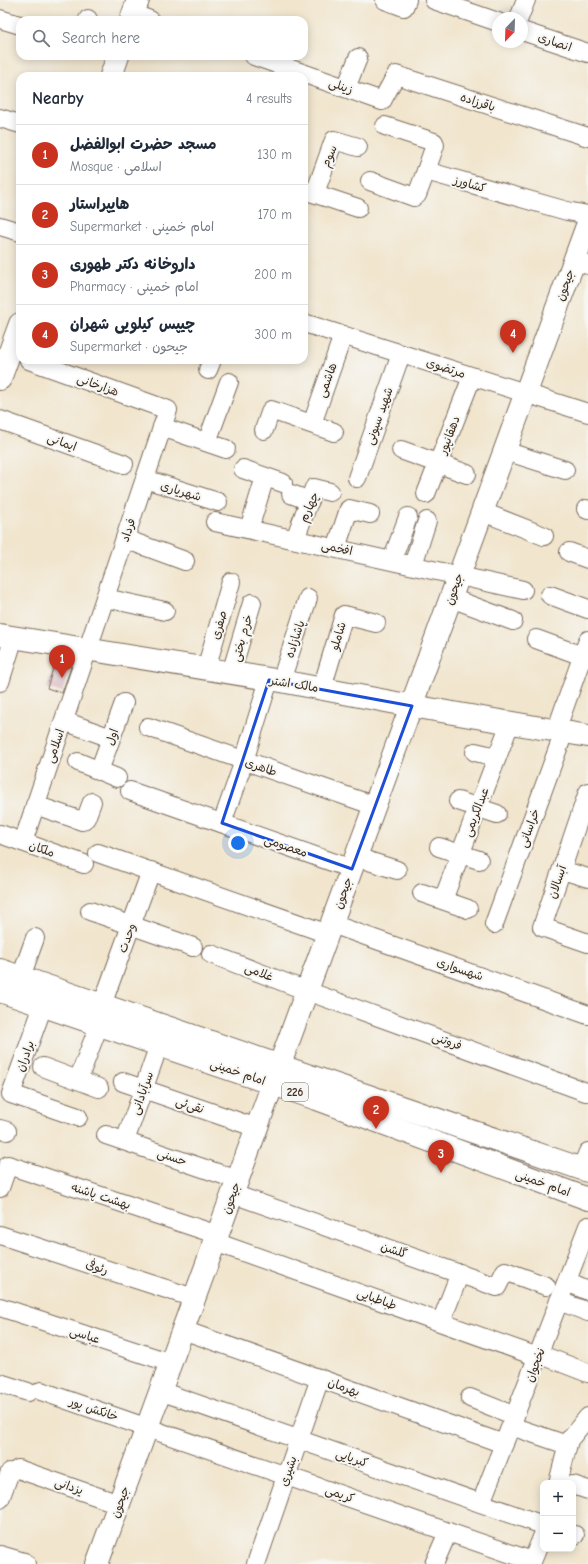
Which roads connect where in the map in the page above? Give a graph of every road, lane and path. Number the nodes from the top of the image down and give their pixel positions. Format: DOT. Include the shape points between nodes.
graph roads {
  1 [pos="384,0"];
  2 [pos="407,0"];
  3 [pos="434,0"];
  4 [pos="526,0"];
  5 [pos="521,12"];
  6 [pos="0,19"];
  7 [pos="492,20"];
  8 [pos="16,24"];
  9 [pos="528,33"];
  10 [pos="588,54"];
  11 [pos="358,58"];
  12 [pos="117,60"];
  13 [pos="266,60"];
  14 [pos="112,72"];
  15 [pos="300,72"];
  16 [pos="308,75"];
  17 [pos="346,88"];
  18 [pos="382,101"];
  19 [pos="0,118"];
  20 [pos="16,123"];
  21 [pos="385,126"];
  22 [pos="588,137"];
  23 [pos="358,147"];
  24 [pos="426,171"];
  25 [pos="370,181"];
  26 [pos="309,192"];
  27 [pos="358,208"];
  28 [pos="588,216"];
  29 [pos="588,222"];
  30 [pos="0,226"];
  31 [pos="16,231"];
  32 [pos="581,263"];
  33 [pos="308,324"];
  34 [pos="343,335"];
  35 [pos="401,354"];
  36 [pos="15,355"];
  37 [pos="40,364"];
  38 [pos="472,377"];
  39 [pos="0,379"];
  40 [pos="229,382"];
  41 [pos="526,394"];
  42 [pos="168,410"];
  43 [pos="588,414"];
  44 [pos="0,420"];
  45 [pos="312,424"];
  46 [pos="162,427"];
  47 [pos="264,430"];
  48 [pos="334,432"];
  49 [pos="207,442"];
  50 [pos="226,449"];
  51 [pos="401,450"];
  52 [pos="505,451"];
  53 [pos="124,464"];
  54 [pos="438,464"];
  55 [pos="243,469"];
  56 [pos="564,470"];
  57 [pos="467,474"];
  58 [pos="265,476"];
  59 [pos="357,478"];
  60 [pos="145,479"];
  61 [pos="330,492"];
  62 [pos="426,494"];
  63 [pos="310,501"];
  64 [pos="218,502"];
  65 [pos="482,512"];
  66 [pos="370,514"];
  67 [pos="408,516"];
  68 [pos="427,521"];
  69 [pos="215,522"];
  70 [pos="248,529"];
  71 [pos="544,536"];
  72 [pos="125,539"];
  73 [pos="296,539"];
  74 [pos="336,548"];
  75 [pos="568,552"];
  76 [pos="588,559"];
  77 [pos="392,560"];
  78 [pos="185,561"];
  79 [pos="413,565"];
  80 [pos="460,575"];
  81 [pos="231,582"];
  82 [pos="523,590"];
  83 [pos="550,595"];
  84 [pos="105,598"];
  85 [pos="308,598"];
  86 [pos="451,598"];
  87 [pos="252,603"];
  88 [pos="588,609"];
  89 [pos="165,612"];
  90 [pos="513,621"];
  91 [pos="376,623"];
  92 [pos="7,636"];
  93 [pos="536,639"];
  94 [pos="88,650"];
  95 [pos="586,651"];
  96 [pos="206,668"];
  97 [pos="231,673"];
  98 [pos="275,681"];
  99 [pos="0,682"];
  100 [pos="322,688"];
  101 [pos="124,703"];
  102 [pos="412,706"];
  103 [pos="64,721"];
  104 [pos="510,723"];
  105 [pos="148,727"];
  106 [pos="560,732"];
  107 [pos="588,736"];
  108 [pos="111,738"];
  109 [pos="475,752"];
  110 [pos="498,757"];
  111 [pos="244,761"];
  112 [pos="78,762"];
  113 [pos="99,771"];
  114 [pos="117,778"];
  115 [pos="130,791"];
  116 [pos="588,792"];
  117 [pos="458,801"];
  118 [pos="92,802"];
  119 [pos="36,805"];
  120 [pos="375,806"];
  121 [pos="478,808"];
  122 [pos="497,814"];
  123 [pos="584,816"];
  124 [pos="222,823"];
  125 [pos="0,834"];
  126 [pos="23,842"];
  127 [pos="439,847"];
  128 [pos="98,853"];
  129 [pos="460,853"];
  130 [pos="479,860"];
  131 [pos="354,863"];
  132 [pos="84,864"];
  133 [pos="397,870"];
  134 [pos="562,870"];
  135 [pos="151,871"];
  136 [pos="588,878"];
  137 [pos="422,893"];
  138 [pos="443,900"];
  139 [pos="468,909"];
  140 [pos="90,911"];
  141 [pos="494,924"];
  142 [pos="131,926"];
  143 [pos="330,929"];
  144 [pos="35,938"];
  145 [pos="588,943"];
  146 [pos="193,947"];
  147 [pos="211,954"];
  148 [pos="0,970"];
  149 [pos="20,977"];
  150 [pos="0,991"];
  151 [pos="307,991"];
  152 [pos="43,1006"];
  153 [pos="100,1015"];
  154 [pos="588,1015"];
  155 [pos="159,1045"];
  156 [pos="43,1067"];
  157 [pos="276,1075"];
  158 [pos="78,1080"];
  159 [pos="123,1082"];
  160 [pos="99,1088"];
  161 [pos="143,1089"];
  162 [pos="586,1092"];
  163 [pos="331,1094"];
  164 [pos="73,1116"];
  165 [pos="257,1128"];
  166 [pos="106,1134"];
  167 [pos="125,1141"];
  168 [pos="586,1164"];
  169 [pos="235,1187"];
  170 [pos="0,1188"];
  171 [pos="588,1199"];
  172 [pos="588,1226"];
  173 [pos="0,1235"];
  174 [pos="216,1238"];
  175 [pos="460,1273"];
  176 [pos="567,1282"];
  177 [pos="546,1286"];
  178 [pos="588,1291"];
  179 [pos="194,1298"];
  180 [pos="559,1301"];
  181 [pos="0,1307"];
  182 [pos="588,1312"];
  183 [pos="441,1322"];
  184 [pos="183,1330"];
  185 [pos="538,1355"];
  186 [pos="171,1363"];
  187 [pos="588,1373"];
  188 [pos="320,1378"];
  189 [pos="0,1383"];
  190 [pos="160,1391"];
  191 [pos="470,1398"];
  192 [pos="588,1417"];
  193 [pos="513,1421"];
  194 [pos="147,1427"];
  195 [pos="299,1440"];
  196 [pos="504,1444"];
  197 [pos="567,1445"];
  198 [pos="286,1475"];
  199 [pos="564,1480"];
  200 [pos="576,1486"];
  201 [pos="588,1490"];
  202 [pos="0,1499"];
  203 [pos="119,1504"];
  204 [pos="481,1504"];
  205 [pos="540,1524"];
  206 [pos="448,1532"];
  207 [pos="540,1542"];
  208 [pos="0,1557"];
  209 [pos="531,1562"];
  210 [pos="24,1564"];
  211 [pos="97,1564"];
  212 [pos="256,1564"];
  213 [pos="434,1564"];
  1 -- 2 [label="street" via="404,6"];
  3 -- 7 [label="street"];
  4 -- 5 [label="street"];
  6 -- 8 [label="street"];
  9 -- 10 [label="street, انصاری"];
  11 -- 17 [label="street"];
  12 -- 14 [label="main road"];
  13 -- 15 [label="street, زینلی"];
  16 -- 17 [label="street, زینلی"];
  17 -- 18 [label="street, زینلی"];
  18 -- 22 [label="street, باقرزاده" via="396,75"];
  19 -- 20 [label="street"];
  21 -- 24 [label="street" via="434,142"];
  23 -- 26 [label="street, سوم" via="334,140"];
  24 -- 25 [label="street" via="414,197"];
  24 -- 28 [label="street, کشاورز"];
  26 -- 27 [label="street"];
  29 -- 32 [label="main road, جیحون"];
  30 -- 31 [label="street"];
  32 -- 41 [label="main road, جیحون"];
  33 -- 34 [label="street, مرتضوی"];
  34 -- 35 [label="street, مرتضوی"];
  34 -- 45 [label="street, هاشمی"];
  35 -- 38 [label="street, مرتضوی"];
  35 -- 59 [label="street, شهید سپونی"];
  36 -- 39 [label="main road"];
  37 -- 42 [label="street, هزارخانی"];
  38 -- 41 [label="street, مرتضوی"];
  38 -- 54 [label="street, دهقانپور"];
  40 -- 49 [label="street"];
  41 -- 43 [label="street, مرتضوی"];
  41 -- 52 [label="main road, جیحون"];
  42 -- 46 [label="street, فرداد"];
  44 -- 53 [label="street, ایمانی"];
  45 -- 47 [label="street" via="272,410"];
  45 -- 48 [label="street"];
  46 -- 49 [label="street"];
  46 -- 60 [label="street, فرداد"];
  49 -- 50 [label="street"];
  51 -- 54 [label="street"];
  52 -- 56 [label="street"];
  52 -- 65 [label="main road, جیحون"];
  54 -- 57 [label="street"];
  54 -- 62 [label="street, دهقانپور"];
  55 -- 58 [label="street"];
  58 -- 63 [label="street"];
  58 -- 70 [label="street"];
  60 -- 64 [label="street, شهریاری"];
  60 -- 72 [label="street, فرداد"];
  61 -- 63 [label="street, چهارم" via="314,488"];
  63 -- 73 [label="street, چهارم"];
  65 -- 71 [label="street"];
  65 -- 80 [label="main road, جیحون"];
  66 -- 74 [label="street" via="349,510"];
  67 -- 77 [label="street"];
  68 -- 79 [label="street"];
  69 -- 70 [label="street, افخمی"];
  70 -- 73 [label="street, افخمی"];
  72 -- 78 [label="street"];
  72 -- 84 [label="street, فرداد"];
  73 -- 74 [label="street, افخمی"];
  74 -- 77 [label="street, افخمی"];
  75 -- 76 [label="street"];
  77 -- 79 [label="street, افخمی"];
  79 -- 80 [label="street, افخمی"];
  80 -- 82 [label="street, افخمی"];
  80 -- 86 [label="main road, جیحون"];
  81 -- 96 [label="street, صفری"];
  83 -- 88 [label="street"];
  84 -- 89 [label="street"];
  84 -- 94 [label="street, فرداد"];
  85 -- 98 [label="street, پاشازاده"];
  86 -- 90 [label="street"];
  86 -- 102 [label="main road, جیحون"];
  87 -- 97 [label="street, خرم بختی"];
  91 -- 100 [label="street, شاملو" via="344,615"];
  92 -- 94 [label="main road, مالک اشتر"];
  92 -- 99 [label="street"];
  93 -- 95 [label="street"];
  94 -- 96 [label="main road, مالک اشتر"];
  94 -- 103 [label="street, اسلامی"];
  95 -- 106 [label="street, خراسانی"];
  96 -- 97 [label="main road, مالک اشتر"];
  97 -- 98 [label="main road, مالک اشتر"];
  98 -- 100 [label="main road, مالک اشتر"];
  98 -- 111 [label="street, پاشازاده"];
  100 -- 102 [label="main road, مالک اشتر"];
  101 -- 108 [label="street, اول"];
  102 -- 104 [label="main road, مالک اشتر"];
  102 -- 120 [label="main road, جیحون"];
  103 -- 108 [label="street"];
  103 -- 119 [label="street, اسلامی"];
  104 -- 106 [label="main road, مالک اشتر"];
  104 -- 110 [label="street, عبدالکریمی"];
  105 -- 111 [label="street, طاهری"];
  106 -- 107 [label="main road, مالک اشتر"];
  106 -- 141 [label="street, خراسانی"];
  108 -- 113 [label="street, اول"];
  109 -- 110 [label="street"];
  110 -- 121 [label="street, عبدالکریمی"];
  111 -- 120 [label="street, طاهری"];
  111 -- 124 [label="street, پاشازاده"];
  112 -- 113 [label="street"];
  113 -- 114 [label="street"];
  115 -- 124 [label="street, معصومی"];
  116 -- 123 [label="street, آبسالان"];
  117 -- 121 [label="street"];
  118 -- 119 [label="street" via="84,821"];
  119 -- 126 [label="street, اسلامی"];
  120 -- 131 [label="main road, جیحون"];
  121 -- 122 [label="street"];
  121 -- 129 [label="street, عبدالکریمی"];
  123 -- 134 [label="street, آبسالان"];
  124 -- 131 [label="street, معصومی"];
  125 -- 126 [label="street, ملکان"];
  126 -- 132 [label="street, ملکان"];
  127 -- 129 [label="street"];
  128 -- 135 [label="street, شهسواری"];
  129 -- 130 [label="street"];
  129 -- 138 [label="street, عبدالکریمی"];
  131 -- 133 [label="street, معصومی"];
  131 -- 143 [label="main road, جیحون"];
  134 -- 136 [label="street"];
  134 -- 145 [label="street, آبسالان" via="542,926"];
  135 -- 142 [label="street, وحدت"];
  135 -- 143 [label="street, شهسواری"];
  137 -- 138 [label="street"];
  138 -- 139 [label="street"];
  140 -- 142 [label="street"];
  142 -- 146 [label="street"];
  142 -- 153 [label="street, وحدت"];
  143 -- 151 [label="main road, جیحون"];
  143 -- 154 [label="street, شهسواری"];
  144 -- 149 [label="street"];
  147 -- 151 [label="street, غلامی"];
  148 -- 149 [label="main road, امام خمینی / 226"];
  149 -- 153 [label="main road, امام خمینی / 226"];
  150 -- 152 [label="main road, امام خمینی / 226"];
  151 -- 157 [label="main road, جیحون"];
  151 -- 162 [label="street, فروتنی"];
  152 -- 153 [label="main road, امام خمینی / 226"];
  152 -- 164 [label="street, برادران" via="11,1094"];
  153 -- 155 [label="main road, امام خمینی / 226"];
  153 -- 157 [label="main road, امام خمینی / 226"];
  153 -- 158 [label="street, وحدت"];
  155 -- 157 [label="main road, امام خمینی / 226"];
  155 -- 161 [label="street, سرآبادانی"];
  156 -- 158 [label="street"];
  157 -- 163 [label="main road, امام خمینی / 226"];
  157 -- 165 [label="main road, جیحون"];
  158 -- 160 [label="street"];
  159 -- 161 [label="street, نقی‌ئی"];
  161 -- 165 [label="street, نقی‌ئی"];
  161 -- 167 [label="street, سرآبادانی"];
  163 -- 168 [label="main road, امام خمینی / 226"];
  163 -- 171 [label="main road, امام خمینی / 226"];
  165 -- 169 [label="main road, جیحون"];
  166 -- 167 [label="street, حسنی"];
  167 -- 169 [label="street, حسنی"];
  169 -- 174 [label="main road, جیحون"];
  169 -- 175 [label="street, گلشن"];
  170 -- 174 [label="street, بهشت پاشنه" via="8,1165"];
  172 -- 176 [label="street, نخجوان"];
  173 -- 179 [label="street, رئوفی"];
  174 -- 179 [label="main road, جیحون"];
  174 -- 183 [label="street, طباطبایی"];
  175 -- 177 [label="street, گلشن" via="497,1287 505,1271"];
  175 -- 183 [label="street"];
  176 -- 178 [label="street"];
  176 -- 180 [label="street, نخجوان"];
  179 -- 184 [label="main road, جیحون"];
  180 -- 182 [label="street"];
  180 -- 185 [label="street, نخجوان"];
  181 -- 186 [label="street, عباسی"];
  183 -- 185 [label="street, طباطبایی"];
  184 -- 186 [label="main road, جیحون"];
  184 -- 188 [label="street, بهرمان"];
  185 -- 187 [label="street, طباطبایی"];
  185 -- 193 [label="street, نخجوان"];
  186 -- 190 [label="main road, جیحون"];
  188 -- 195 [label="street, بشیری"];
  188 -- 196 [label="street, بهرمان"];
  189 -- 194 [label="street, خانکش پور"];
  190 -- 194 [label="main road, جیحون"];
  190 -- 195 [label="street, کبریایی"];
  191 -- 193 [label="street"];
  192 -- 197 [label="street"];
  193 -- 196 [label="street, نخجوان"];
  193 -- 197 [label="street"];
  194 -- 198 [label="street, کریمی"];
  194 -- 203 [label="main road, جیحون"];
  195 -- 198 [label="street, بشیری"];
  195 -- 204 [label="street, کبریایی"];
  196 -- 204 [label="street, نخجوان"];
  197 -- 199 [label="street"];
  198 -- 206 [label="street, کریمی"];
  198 -- 212 [label="street, بشیری"];
  200 -- 201 [label="street"];
  202 -- 203 [label="street, یزدانی" via="14,1471"];
  203 -- 211 [label="main road, جیحون"];
  204 -- 205 [label="street, کبریایی"];
  206 -- 209 [label="street, کریمی"];
  206 -- 213 [label="street"];
  207 -- 209 [label="street"];
  208 -- 210 [label="main road"];
}
